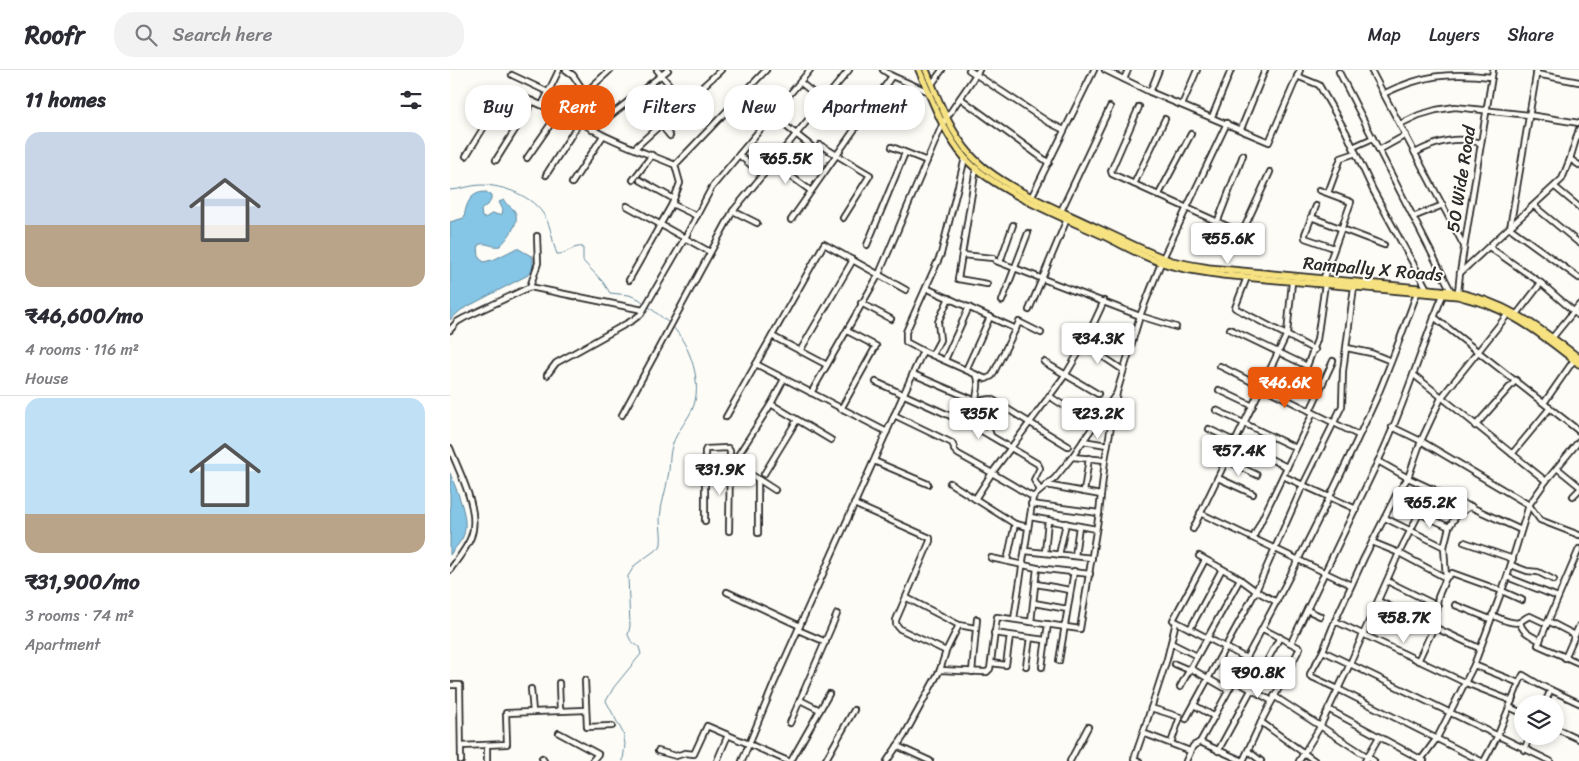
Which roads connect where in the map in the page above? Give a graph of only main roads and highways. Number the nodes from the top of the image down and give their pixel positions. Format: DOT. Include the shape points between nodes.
graph roads {
  1 [pos="919,70"];
  2 [pos="926,70"];
  3 [pos="932,89"];
  4 [pos="945,121"];
  5 [pos="1162,260"];
  6 [pos="1324,282"];
  7 [pos="1578,361"];
  1 -- 3 [label="main road"];
  2 -- 3 [label="main road"];
  3 -- 4 [label="main road"];
  4 -- 5 [label="main road, Rampally X Roads" via="970,155 997,177"];
  4 -- 5 [label="main road" via="965,158 1000,185 1067,219"];
  5 -- 6 [label="main road, Rampally X Roads"];
  5 -- 6 [label="main road" via="1188,270 1292,282"];
  6 -- 7 [label="main road" via="1458,296 1487,304 1527,325"];
  6 -- 7 [label="main road, Rampally X Roads" via="1451,291 1481,298 1517,314"];
}
